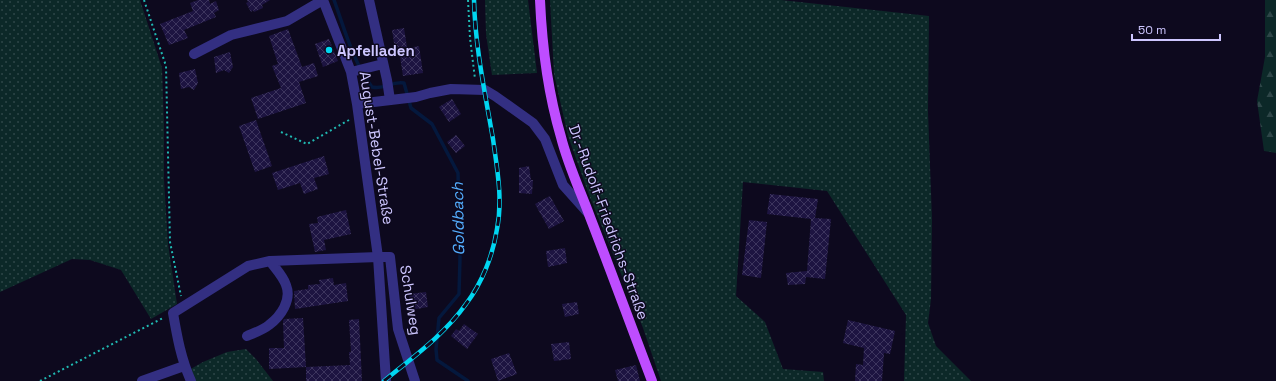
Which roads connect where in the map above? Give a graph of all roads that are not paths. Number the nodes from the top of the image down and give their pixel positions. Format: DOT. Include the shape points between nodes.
graph roads {
  1 [pos="323,0"];
  2 [pos="369,0"];
  3 [pos="540,0"];
  4 [pos="194,54"];
  5 [pos="383,64"];
  6 [pos="351,72"];
  7 [pos="389,96"];
  8 [pos="357,104"];
  9 [pos="590,216"];
  10 [pos="378,257"];
  11 [pos="270,261"];
  12 [pos="247,336"];
  13 [pos="184,366"];
  14 [pos="142,381"];
  15 [pos="191,381"];
  16 [pos="386,381"];
  17 [pos="415,381"];
  18 [pos="652,381"];
  1 -- 4 [label="street, August-Bebel-Straße" via="288,21 230,35"];
  1 -- 6 [label="street, August-Bebel-Straße"];
  2 -- 5 [label="street"];
  3 -- 9 [label="main road, Dr.-Rudolf-Friedrichs-Straße" via="547,71 561,138"];
  5 -- 6 [label="street"];
  5 -- 7 [label="street"];
  6 -- 8 [label="street, August-Bebel-Straße"];
  7 -- 8 [label="street"];
  7 -- 9 [label="street" via="416,97 451,89 485,90 533,123 544,140 563,184"];
  8 -- 10 [label="street, August-Bebel-Straße"];
  9 -- 18 [label="main road, Dr.-Rudolf-Friedrichs-Straße"];
  10 -- 11 [label="street"];
  10 -- 16 [label="street, August-Bebel-Straße"];
  10 -- 17 [label="street, Schulweg" via="390,257 398,329"];
  11 -- 12 [label="street" via="286,284 288,294 285,307 269,326"];
  11 -- 13 [label="street" via="248,266 173,313"];
  13 -- 14 [label="street"];
  13 -- 15 [label="street"];
}
